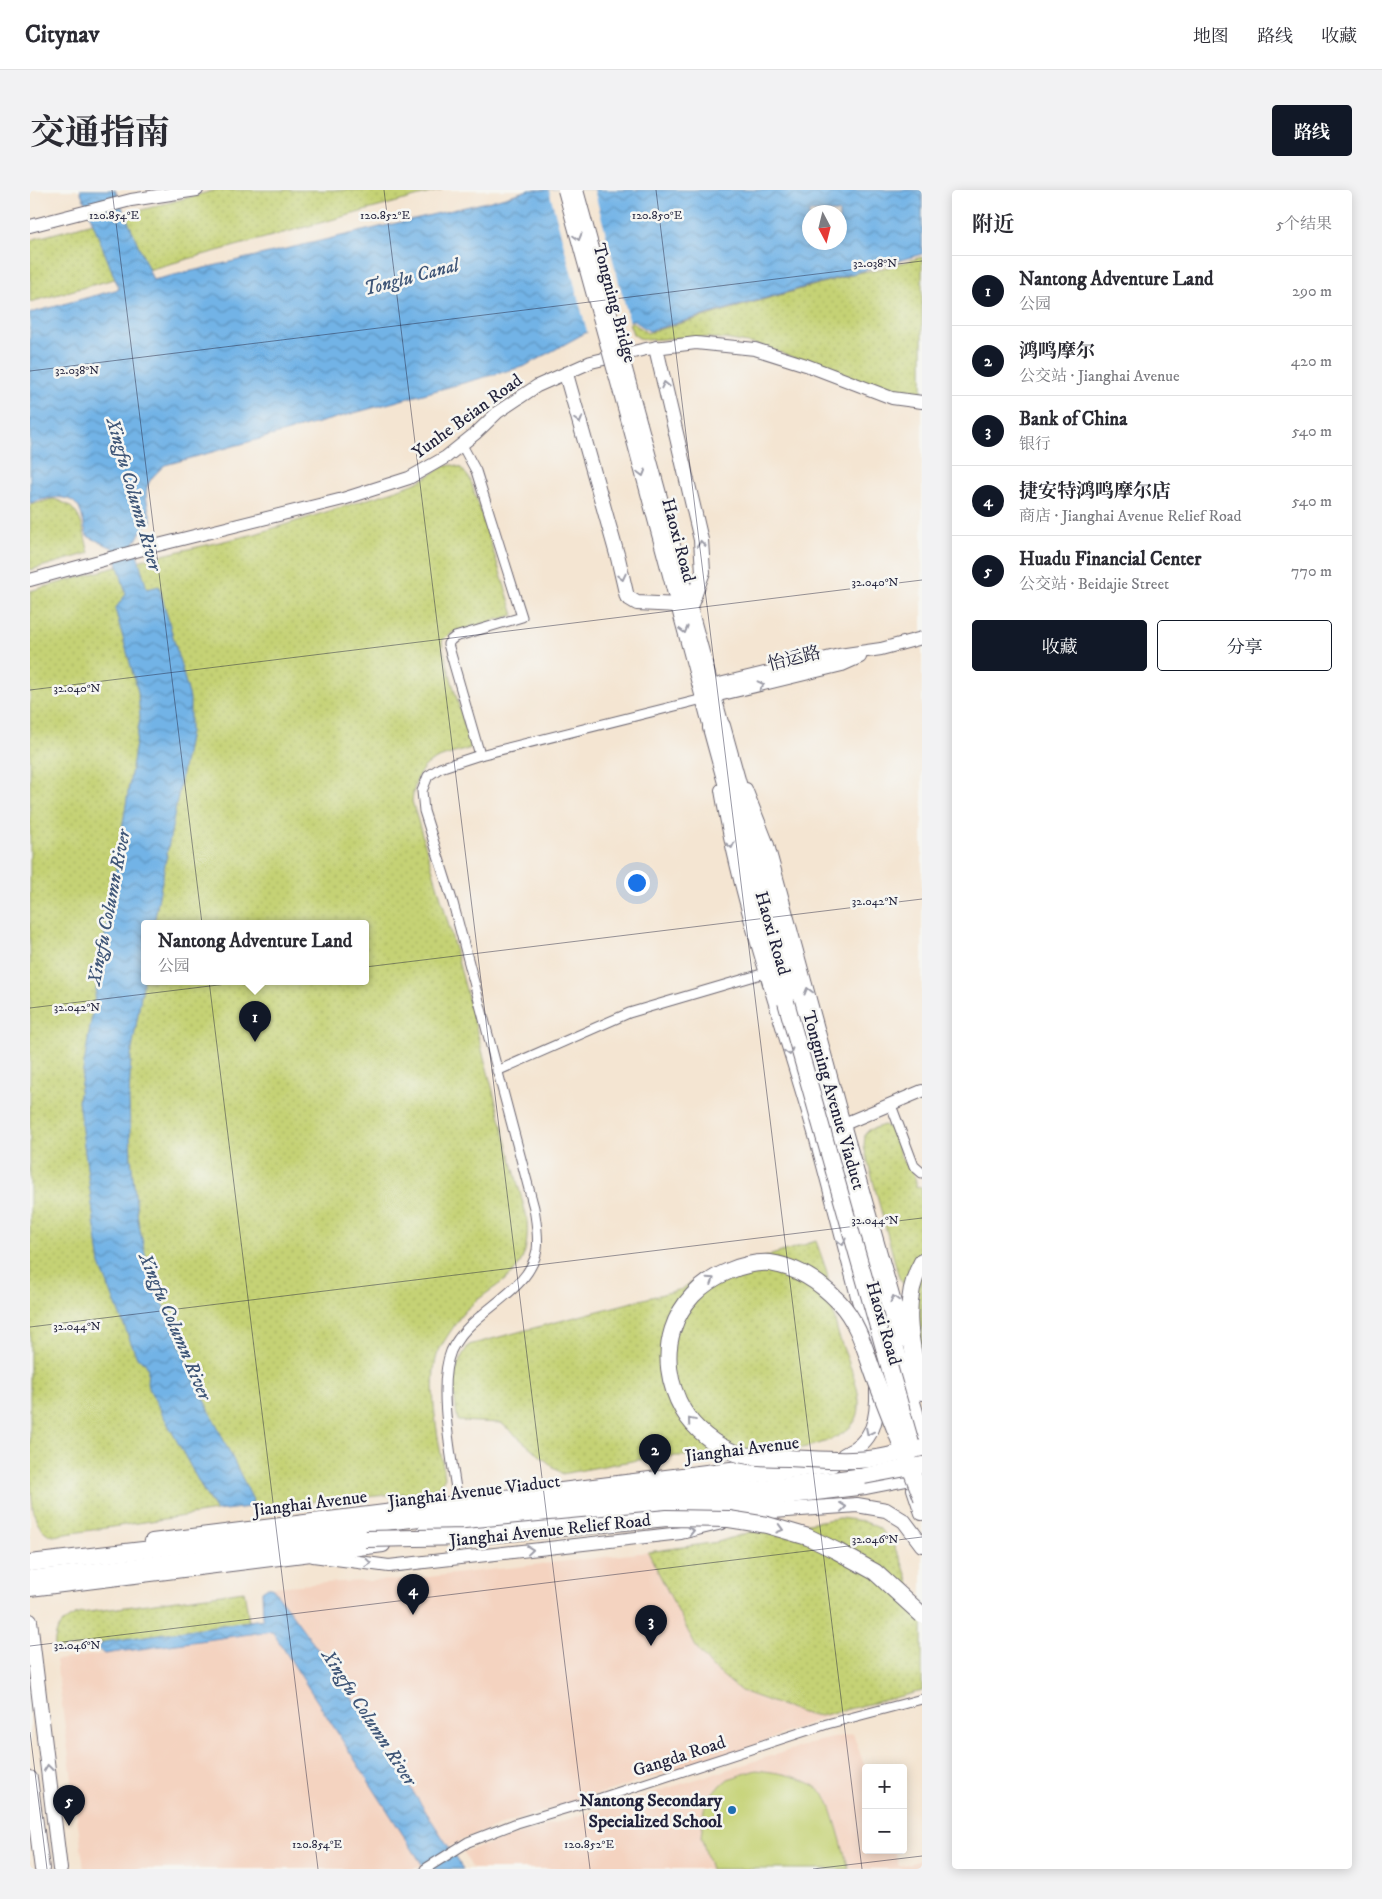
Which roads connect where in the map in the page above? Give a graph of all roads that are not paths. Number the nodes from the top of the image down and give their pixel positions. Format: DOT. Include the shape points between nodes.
graph roads {
  1 [pos="197,190"];
  2 [pos="565,190"];
  3 [pos="576,190"];
  4 [pos="30,226"];
  5 [pos="656,348"];
  6 [pos="566,374"];
  7 [pos="922,402"];
  8 [pos="635,425"];
  9 [pos="462,445"];
  10 [pos="30,580"];
  11 [pos="684,606"];
  12 [pos="922,638"];
  13 [pos="709,694"];
  14 [pos="716,727"];
  15 [pos="480,755"];
  16 [pos="765,973"];
  17 [pos="792,999"];
  18 [pos="497,1071"];
  19 [pos="922,1091"];
  20 [pos="891,1105"];
  21 [pos="844,1124"];
  22 [pos="922,1172"];
  23 [pos="922,1262"];
  24 [pos="877,1368"];
  25 [pos="922,1392"];
  26 [pos="922,1396"];
  27 [pos="922,1436"];
  28 [pos="922,1440"];
  29 [pos="900,1446"];
  30 [pos="922,1448"];
  31 [pos="844,1455"];
  32 [pos="869,1459"];
  33 [pos="922,1465"];
  34 [pos="918,1479"];
  35 [pos="796,1496"];
  36 [pos="922,1498"];
  37 [pos="458,1503"];
  38 [pos="689,1509"];
  39 [pos="773,1511"];
  40 [pos="922,1513"];
  41 [pos="366,1539"];
  42 [pos="922,1545"];
  43 [pos="30,1555"];
  44 [pos="302,1555"];
  45 [pos="30,1564"];
  46 [pos="30,1579"];
  47 [pos="30,1589"];
  48 [pos="922,1615"];
  49 [pos="30,1622"];
  50 [pos="922,1699"];
  51 [pos="30,1778"];
  52 [pos="42,1869"];
  53 [pos="60,1869"];
  54 [pos="425,1869"];
  1 -- 4 [label="street" via="131,200"];
  2 -- 8 [label="main road, Tongning Bridge, one-way, bridge"];
  3 -- 8 [label="main road, Tongning Bridge, bridge"];
  5 -- 6 [label="street, Yunhe Beian Road" via="592,362"];
  5 -- 7 [label="street, Yunhe Beian Road" via="696,343 756,349 892,398"];
  11 -- 5 [label="main road, one-way" via="703,572 701,540"];
  6 -- 9 [label="street, Yunhe Beian Road" via="537,386 498,412"];
  6 -- 11 [label="main road, one-way" via="627,597 637,603"];
  8 -- 11 [label="main road, Haoxi Road"];
  9 -- 10 [label="street, Yunhe Beian Road" via="409,478 343,499"];
  9 -- 15 [label="street" via="476,471 522,618 455,637 448,644"];
  11 -- 13 [label="main road, Haoxi Road"];
  12 -- 13 [label="street, 怡运路" via="881,649 842,665"];
  13 -- 14 [label="main road, Haoxi Road"];
  13 -- 15 [label="street"];
  14 -- 16 [label="street, Haoxi Road, one-way" via="730,842"];
  14 -- 17 [label="highway, Tongning Avenue Viaduct"];
  21 -- 14 [label="street, Haoxi Road, one-way" via="768,845"];
  15 -- 18 [label="street" via="440,768 428,776 422,791 424,811 453,903"];
  16 -- 18 [label="street" via="629,1013"];
  16 -- 24 [label="street, Haoxi Road, one-way" via="815,1137"];
  17 -- 27 [label="highway, Tongning Avenue Viaduct"];
  17 -- 34 [label="highway, Tongning Avenue Viaduct, bridge"];
  18 -- 37 [label="street" via="538,1234 536,1251 524,1277 460,1338 446,1370 445,1399"];
  19 -- 20 [label="street"];
  20 -- 21 [label="street"];
  20 -- 22 [label="street" via="914,1166"];
  26 -- 21 [label="street, Haoxi Road, one-way"];
  23 -- 25 [label="highway" via="909,1298 909,1326"];
  24 -- 29 [label="street, Haoxi Road"];
  24 -- 31 [label="main road, one-way" via="876,1417 863,1444"];
  28 -- 29 [label="main road, Jianghai Avenue"];
  29 -- 31 [label="main road, Jianghai Avenue"];
  29 -- 34 [label="main road"];
  30 -- 32 [label="highway, Jianghai Avenue Viaduct, bridge"];
  31 -- 37 [label="main road, Jianghai Avenue"];
  32 -- 36 [label="highway, one-way, bridge" via="766,1458 736,1453 701,1432 675,1396 668,1372 672,1332 689,1298 720,1275 751,1264 769,1263 808,1276 840,1302 855,1324"];
  32 -- 45 [label="highway, Jianghai Avenue Viaduct, bridge" via="514,1507"];
  33 -- 41 [label="highway, Jianghai Avenue Viaduct, bridge" via="864,1476"];
  34 -- 35 [label="main road"];
  34 -- 40 [label="main road"];
  35 -- 38 [label="main road"];
  35 -- 39 [label="street, Jianghai Avenue Relief Road"];
  37 -- 43 [label="main road, Jianghai Avenue"];
  38 -- 39 [label="main road"];
  38 -- 44 [label="main road"];
  39 -- 42 [label="main road, one-way" via="857,1505 886,1510 904,1521"];
  44 -- 39 [label="street, Jianghai Avenue Relief Road, one-way" via="389,1566 681,1533"];
  41 -- 46 [label="highway, Jianghai Avenue Viaduct"];
  41 -- 48 [label="highway, one-way, bridge" via="466,1537 667,1518 729,1519 767,1525 808,1537 837,1551 876,1572"];
  44 -- 47 [label="main road"];
  53 -- 49 [label="main road, one-way"];
  50 -- 54 [label="street, Gangda Road" via="827,1724 517,1823 468,1842"];
  51 -- 52 [label="main road"];
}
